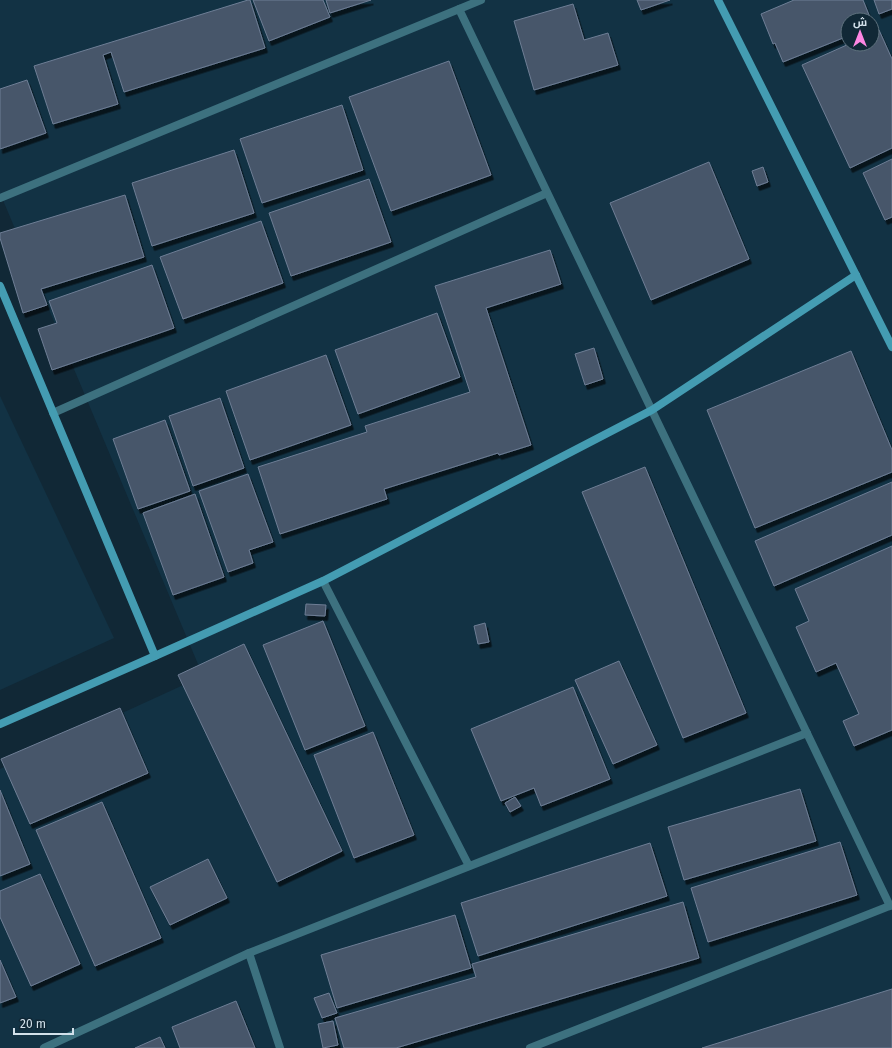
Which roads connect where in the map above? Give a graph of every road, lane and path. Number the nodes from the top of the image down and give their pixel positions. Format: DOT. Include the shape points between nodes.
graph roads {
  1 [pos="481,0"];
  2 [pos="718,0"];
  3 [pos="459,8"];
  4 [pos="547,193"];
  5 [pos="0,198"];
  6 [pos="856,275"];
  7 [pos="0,286"];
  8 [pos="892,347"];
  9 [pos="652,410"];
  10 [pos="53,413"];
  11 [pos="324,581"];
  12 [pos="155,656"];
  13 [pos="0,724"];
  14 [pos="807,733"];
  15 [pos="469,866"];
  16 [pos="891,906"];
  17 [pos="249,953"];
  18 [pos="44,1048"];
  19 [pos="280,1048"];
  20 [pos="530,1048"];
  1 -- 3 [label="street"];
  2 -- 6 [label="street"];
  3 -- 4 [label="street"];
  3 -- 5 [label="street"];
  4 -- 9 [label="street"];
  4 -- 10 [label="street"];
  6 -- 8 [label="street"];
  6 -- 9 [label="street"];
  7 -- 10 [label="street"];
  9 -- 11 [label="street"];
  9 -- 14 [label="street"];
  10 -- 12 [label="street"];
  11 -- 12 [label="street"];
  11 -- 15 [label="street"];
  12 -- 13 [label="street"];
  14 -- 15 [label="street"];
  14 -- 16 [label="street"];
  15 -- 17 [label="street"];
  16 -- 20 [label="street"];
  17 -- 18 [label="street"];
  17 -- 19 [label="street"];
}
